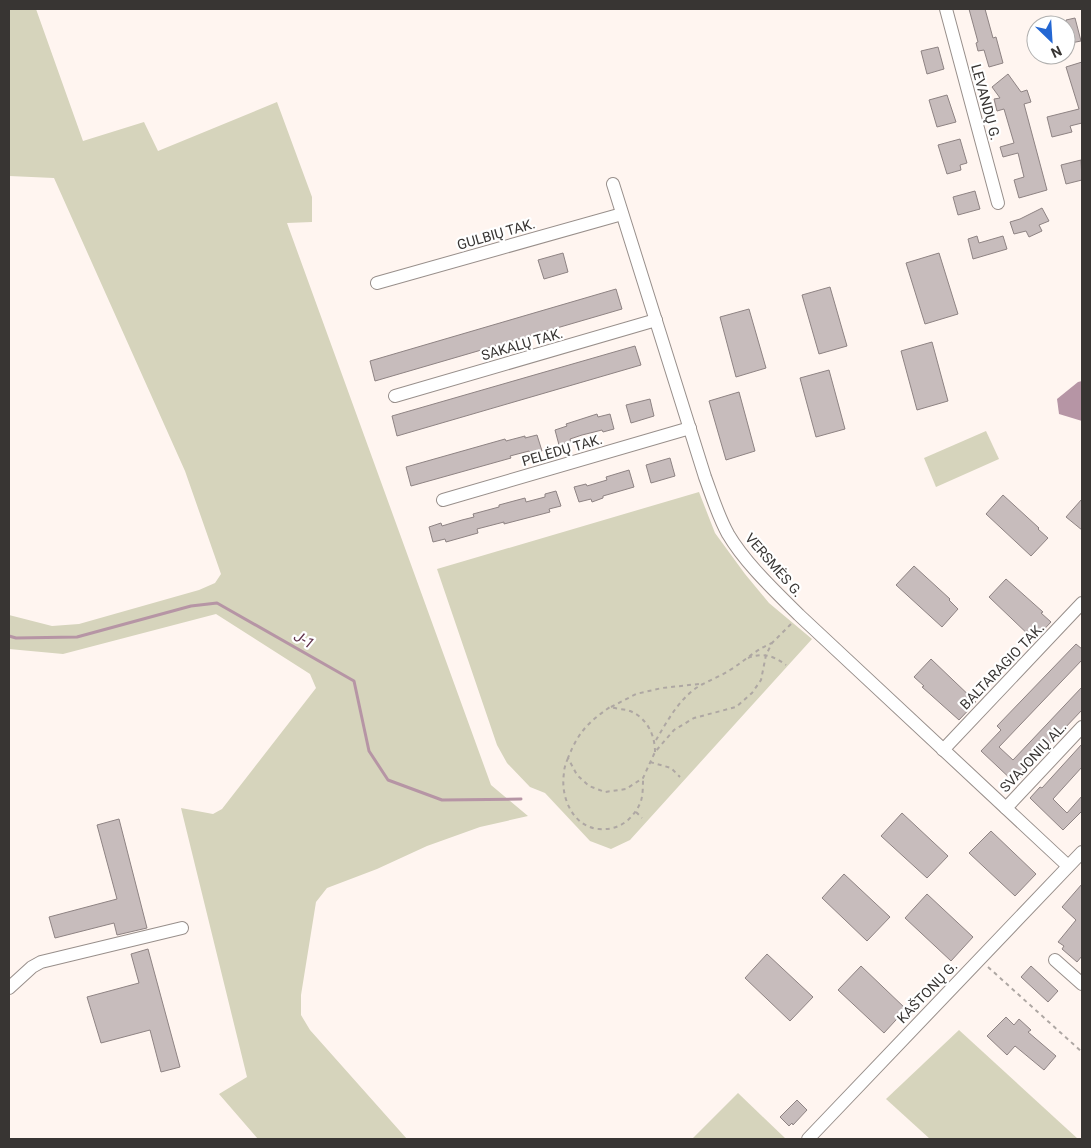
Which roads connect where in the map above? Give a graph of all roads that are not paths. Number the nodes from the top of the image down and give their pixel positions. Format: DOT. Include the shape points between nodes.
graph roads {
  1 [pos="946,9"];
  2 [pos="613,184"];
  3 [pos="998,203"];
  4 [pos="622,214"];
  5 [pos="377,283"];
  6 [pos="656,320"];
  7 [pos="396,396"];
  8 [pos="690,428"];
  9 [pos="443,500"];
  10 [pos="1082,603"];
  11 [pos="1082,728"];
  12 [pos="944,750"];
  13 [pos="1006,808"];
  14 [pos="1082,852"];
  15 [pos="1068,866"];
  16 [pos="182,928"];
  17 [pos="1055,960"];
  18 [pos="1082,984"];
  19 [pos="9,988"];
  20 [pos="808,1139"];
  1 -- 3 [label="street, LEVANDŲ G."];
  2 -- 4 [label="street, VERSMĖS G."];
  4 -- 5 [label="street, GULBIŲ TAK."];
  4 -- 6 [label="street, VERSMĖS G."];
  6 -- 7 [label="street, SAKALŲ TAK."];
  6 -- 8 [label="street, VERSMĖS G."];
  8 -- 9 [label="street, PELĖDŲ TAK."];
  8 -- 12 [label="street, VERSMĖS G." via="729,536 758,574"];
  10 -- 12 [label="street, BALTARAGIO TAK."];
  11 -- 13 [label="street, SVAJONIŲ AL."];
  12 -- 13 [label="street, VERSMĖS G."];
  13 -- 15 [label="street, VERSMĖS G."];
  14 -- 15 [label="street, KAŠTONŲ G."];
  15 -- 20 [label="street, KAŠTONŲ G."];
  16 -- 19 [label="street" via="41,962 32,966"];
  17 -- 18 [label="street"];
}
